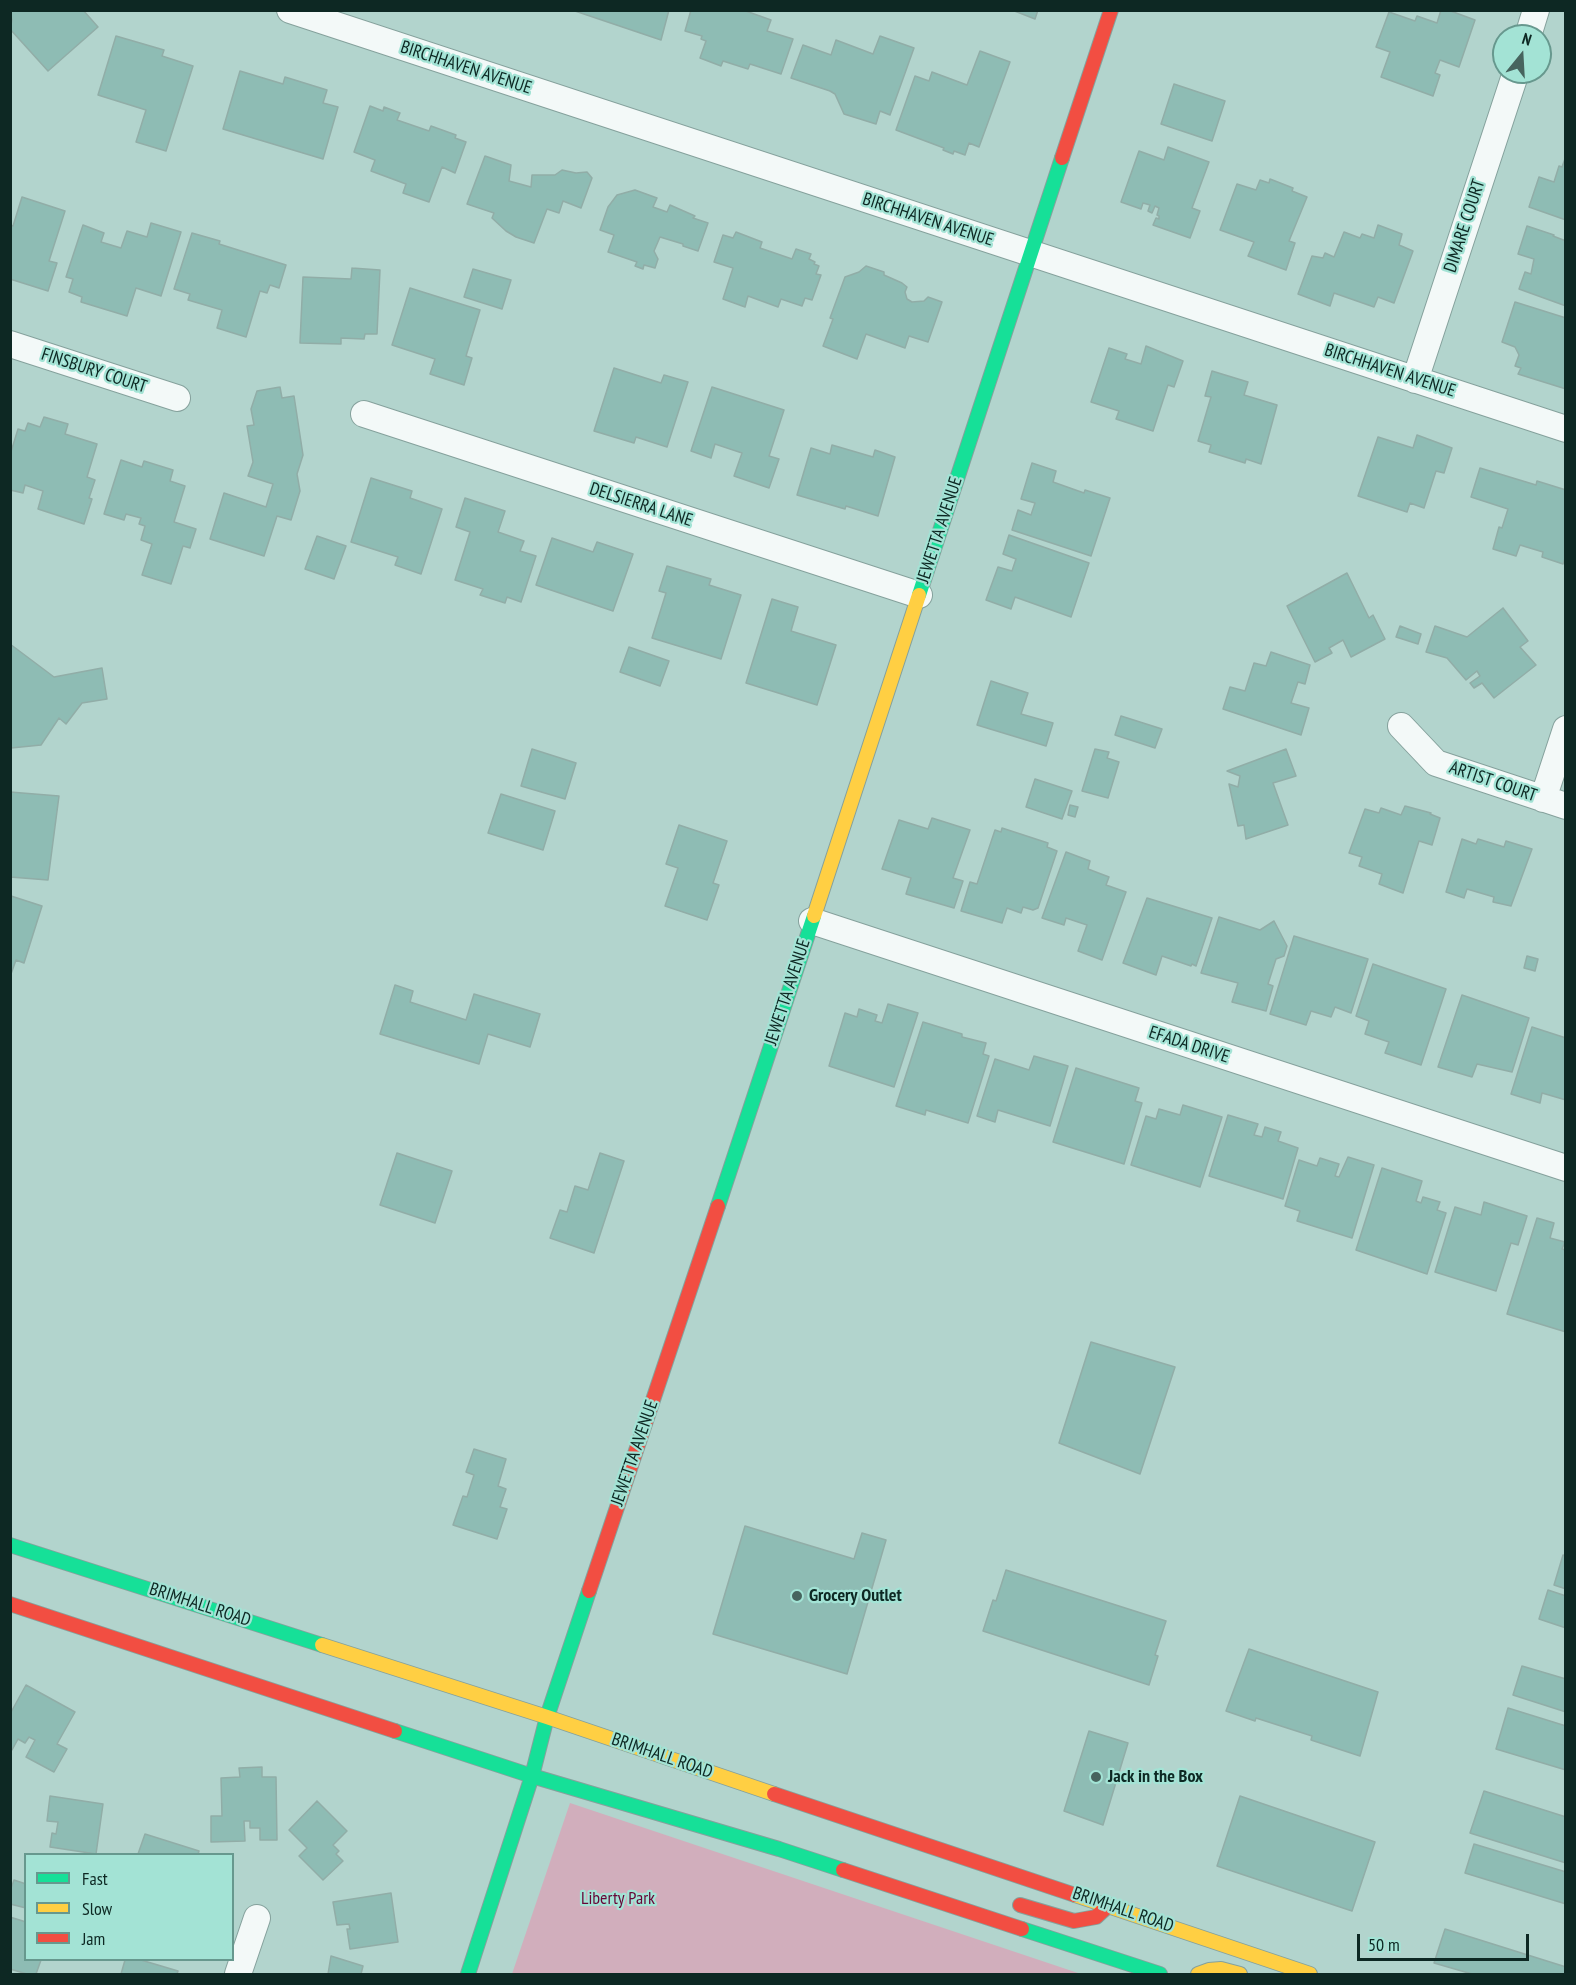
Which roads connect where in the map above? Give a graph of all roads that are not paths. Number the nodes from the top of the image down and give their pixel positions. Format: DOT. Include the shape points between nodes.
graph roads {
  1 [pos="290,10"];
  2 [pos="1111,10"];
  3 [pos="1512,84"];
  4 [pos="1031,254"];
  5 [pos="10,344"];
  6 [pos="1415,380"];
  7 [pos="177,398"];
  8 [pos="364,414"];
  9 [pos="1566,429"];
  10 [pos="919,595"];
  11 [pos="1401,726"];
  12 [pos="1566,729"];
  13 [pos="1554,803"];
  14 [pos="812,921"];
  15 [pos="1566,1168"];
  16 [pos="10,1545"];
  17 [pos="10,1604"];
  18 [pos="547,1717"];
  19 [pos="532,1776"];
  20 [pos="907,1877"];
  21 [pos="874,1881"];
  22 [pos="1003,1899"];
  23 [pos="1109,1905"];
  24 [pos="257,1918"];
  25 [pos="238,1974"];
  26 [pos="468,1974"];
  27 [pos="1160,1974"];
  28 [pos="1198,1974"];
  29 [pos="1240,1974"];
  30 [pos="1310,1974"];
  1 -- 4 [label="street, BIRCHHAVEN AVENUE"];
  2 -- 4 [label="street, JEWETTA AVENUE"];
  3 -- 6 [label="street, DIMARE COURT"];
  4 -- 6 [label="street, BIRCHHAVEN AVENUE"];
  4 -- 10 [label="street, JEWETTA AVENUE"];
  5 -- 7 [label="street, FINSBURY COURT"];
  6 -- 9 [label="street, BIRCHHAVEN AVENUE"];
  8 -- 10 [label="street, DELSIERRA LANE"];
  10 -- 14 [label="street, JEWETTA AVENUE"];
  11 -- 13 [label="street, ARTIST COURT" via="1437,763"];
  12 -- 13 [label="street"];
  14 -- 15 [label="street, EFADA DRIVE"];
  14 -- 18 [label="street, JEWETTA AVENUE"];
  16 -- 18 [label="street, BRIMHALL ROAD"];
  17 -- 19 [label="street"];
  18 -- 19 [label="street, JEWETTA AVENUE"];
  18 -- 23 [label="street, BRIMHALL ROAD"];
  19 -- 21 [label="street"];
  19 -- 26 [label="street, JEWETTA AVENUE"];
  20 -- 21 [label="street"];
  21 -- 27 [label="street"];
  22 -- 23 [label="street" via="1074,1921 1096,1917"];
  23 -- 30 [label="street, BRIMHALL ROAD"];
  24 -- 25 [label="street"];
  28 -- 29 [label="street" via="1221,1969"];
}
